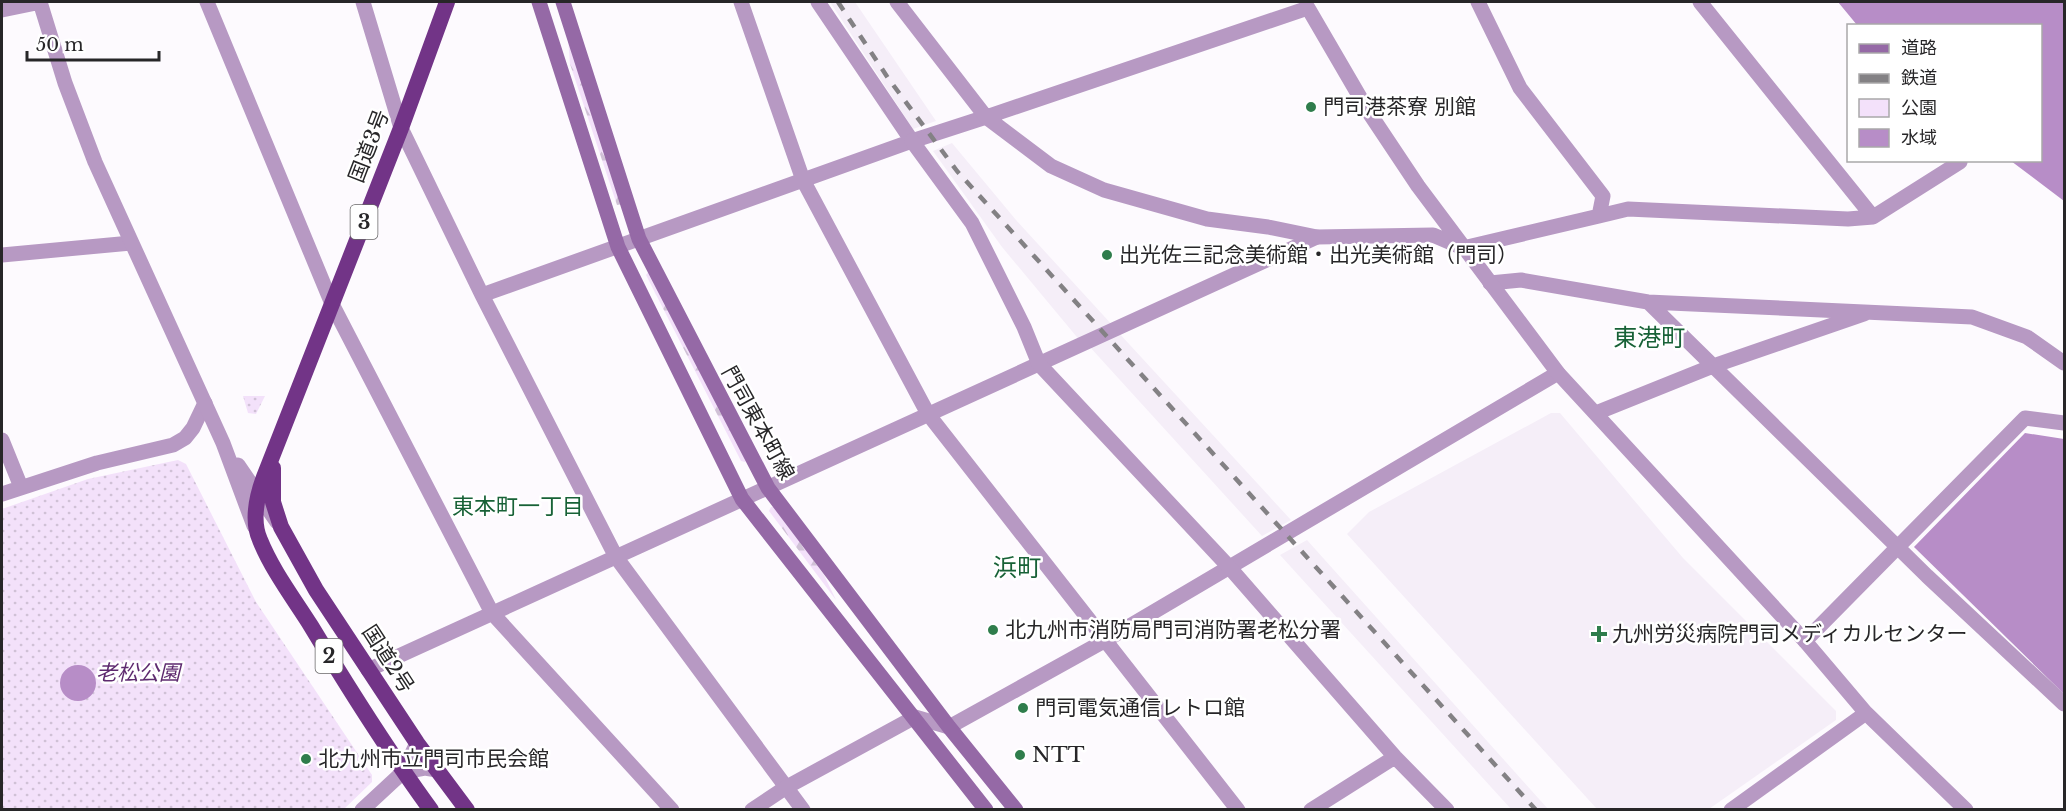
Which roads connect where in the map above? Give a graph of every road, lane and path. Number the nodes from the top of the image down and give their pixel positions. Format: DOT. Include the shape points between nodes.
graph roads {
  1 [pos="41,2"];
  2 [pos="207,2"];
  3 [pos="363,2"];
  4 [pos="447,2"];
  5 [pos="538,2"];
  6 [pos="563,2"];
  7 [pos="741,2"];
  8 [pos="818,2"];
  9 [pos="897,2"];
  10 [pos="1478,2"];
  11 [pos="1700,2"];
  12 [pos="1306,5"];
  13 [pos="2,10"];
  14 [pos="986,117"];
  15 [pos="401,128"];
  16 [pos="912,141"];
  17 [pos="1960,162"];
  18 [pos="803,180"];
  19 [pos="1599,216"];
  20 [pos="1873,217"];
  21 [pos="1317,237"];
  22 [pos="639,239"];
  23 [pos="131,243"];
  24 [pos="618,247"];
  25 [pos="1463,248"];
  26 [pos="2,255"];
  27 [pos="1490,283"];
  28 [pos="482,295"];
  29 [pos="1648,302"];
  30 [pos="332,304"];
  31 [pos="1872,311"];
  32 [pos="2064,363"];
  33 [pos="1039,364"];
  34 [pos="1713,366"];
  35 [pos="1558,373"];
  36 [pos="205,403"];
  37 [pos="1596,413"];
  38 [pos="928,414"];
  39 [pos="2064,423"];
  40 [pos="2,440"];
  41 [pos="279,441"];
  42 [pos="223,443"];
  43 [pos="21,487"];
  44 [pos="768,488"];
  45 [pos="2,494"];
  46 [pos="258,495"];
  47 [pos="742,499"];
  48 [pos="280,527"];
  49 [pos="259,539"];
  50 [pos="1898,548"];
  51 [pos="616,557"];
  52 [pos="1230,568"];
  53 [pos="492,613"];
  54 [pos="1106,640"];
  55 [pos="1805,641"];
  56 [pos="368,670"];
  57 [pos="2064,704"];
  58 [pos="1866,713"];
  59 [pos="915,717"];
  60 [pos="949,727"];
  61 [pos="417,743"];
  62 [pos="1395,758"];
  63 [pos="437,770"];
  64 [pos="403,772"];
  65 [pos="785,788"];
  66 [pos="362,810"];
  67 [pos="431,810"];
  68 [pos="467,810"];
  69 [pos="672,810"];
  70 [pos="752,810"];
  71 [pos="803,810"];
  72 [pos="987,810"];
  73 [pos="1016,810"];
  74 [pos="1238,810"];
  75 [pos="1311,810"];
  76 [pos="1447,810"];
  77 [pos="1731,810"];
  78 [pos="1966,810"];
  1 -- 13 [label="street"];
  1 -- 23 [label="street" via="65,83"];
  2 -- 30 [label="street"];
  3 -- 15 [label="street"];
  4 -- 15 [label="highway, 国道3号 / 3"];
  5 -- 24 [label="main road"];
  6 -- 22 [label="main road, 門司東本町線"];
  7 -- 18 [label="street"];
  8 -- 16 [label="street"];
  9 -- 14 [label="street"];
  10 -- 19 [label="street" via="1520,88 1603,196"];
  11 -- 20 [label="street"];
  12 -- 14 [label="street"];
  12 -- 25 [label="street" via="1368,111"];
  14 -- 16 [label="street"];
  14 -- 21 [label="street" via="1051,166 1104,190 1207,219"];
  15 -- 28 [label="street"];
  15 -- 30 [label="highway, 国道3号 / 3"];
  16 -- 18 [label="street"];
  16 -- 33 [label="street" via="972,223"];
  17 -- 20 [label="street"];
  18 -- 22 [label="street"];
  18 -- 38 [label="street"];
  19 -- 20 [label="street" via="1628,209"];
  19 -- 25 [label="street"];
  21 -- 25 [label="street" via="1433,236"];
  21 -- 33 [label="street"];
  22 -- 24 [label="street"];
  22 -- 44 [label="main road, 門司東本町線"];
  23 -- 26 [label="street"];
  23 -- 36 [label="street"];
  24 -- 28 [label="street"];
  24 -- 47 [label="main road"];
  25 -- 27 [label="street"];
  27 -- 29 [label="street" via="1521,280"];
  27 -- 35 [label="street"];
  28 -- 51 [label="street"];
  29 -- 31 [label="street"];
  29 -- 34 [label="street"];
  30 -- 41 [label="highway, 国道3号 / 3"];
  30 -- 53 [label="street"];
  31 -- 32 [label="street" via="1972,316 2027,337"];
  31 -- 34 [label="street"];
  33 -- 38 [label="street"];
  33 -- 52 [label="street"];
  34 -- 37 [label="street"];
  34 -- 50 [label="street"];
  35 -- 37 [label="street"];
  35 -- 52 [label="street"];
  36 -- 42 [label="street"];
  36 -- 43 [label="street" via="193,428 173,445"];
  37 -- 55 [label="street"];
  38 -- 44 [label="street"];
  38 -- 54 [label="street"];
  39 -- 50 [label="street" via="2025,418"];
  40 -- 43 [label="street"];
  41 -- 46 [label="highway, 国道3号 / 3"];
  41 -- 48 [label="highway, 国道3号 / 3" via="272,484"];
  42 -- 46 [label="street"];
  42 -- 49 [label="street"];
  43 -- 45 [label="street"];
  44 -- 47 [label="street"];
  44 -- 60 [label="main road, 門司東本町線"];
  46 -- 48 [label="street"];
  46 -- 49 [label="highway, 国道3号 / 3"];
  47 -- 51 [label="street"];
  47 -- 59 [label="main road"];
  48 -- 56 [label="highway, 国道2号 / 2"];
  49 -- 64 [label="highway, 2"];
  50 -- 55 [label="street"];
  50 -- 57 [label="street"];
  51 -- 53 [label="street"];
  51 -- 65 [label="street"];
  52 -- 54 [label="street"];
  52 -- 62 [label="street"];
  53 -- 56 [label="street"];
  53 -- 69 [label="street"];
  54 -- 60 [label="street"];
  54 -- 74 [label="street"];
  55 -- 58 [label="street"];
  56 -- 61 [label="highway, 国道2号 / 2"];
  58 -- 77 [label="street"];
  58 -- 78 [label="street"];
  59 -- 60 [label="street"];
  59 -- 65 [label="street"];
  59 -- 72 [label="main road"];
  60 -- 73 [label="main road, 門司東本町線"];
  61 -- 63 [label="highway, 国道2号 / 2"];
  61 -- 64 [label="street"];
  62 -- 75 [label="street"];
  62 -- 76 [label="street"];
  63 -- 64 [label="street"];
  63 -- 68 [label="highway, 国道2号 / 2"];
  64 -- 66 [label="street"];
  64 -- 67 [label="highway, 2"];
  65 -- 70 [label="street"];
  65 -- 71 [label="street"];
}
